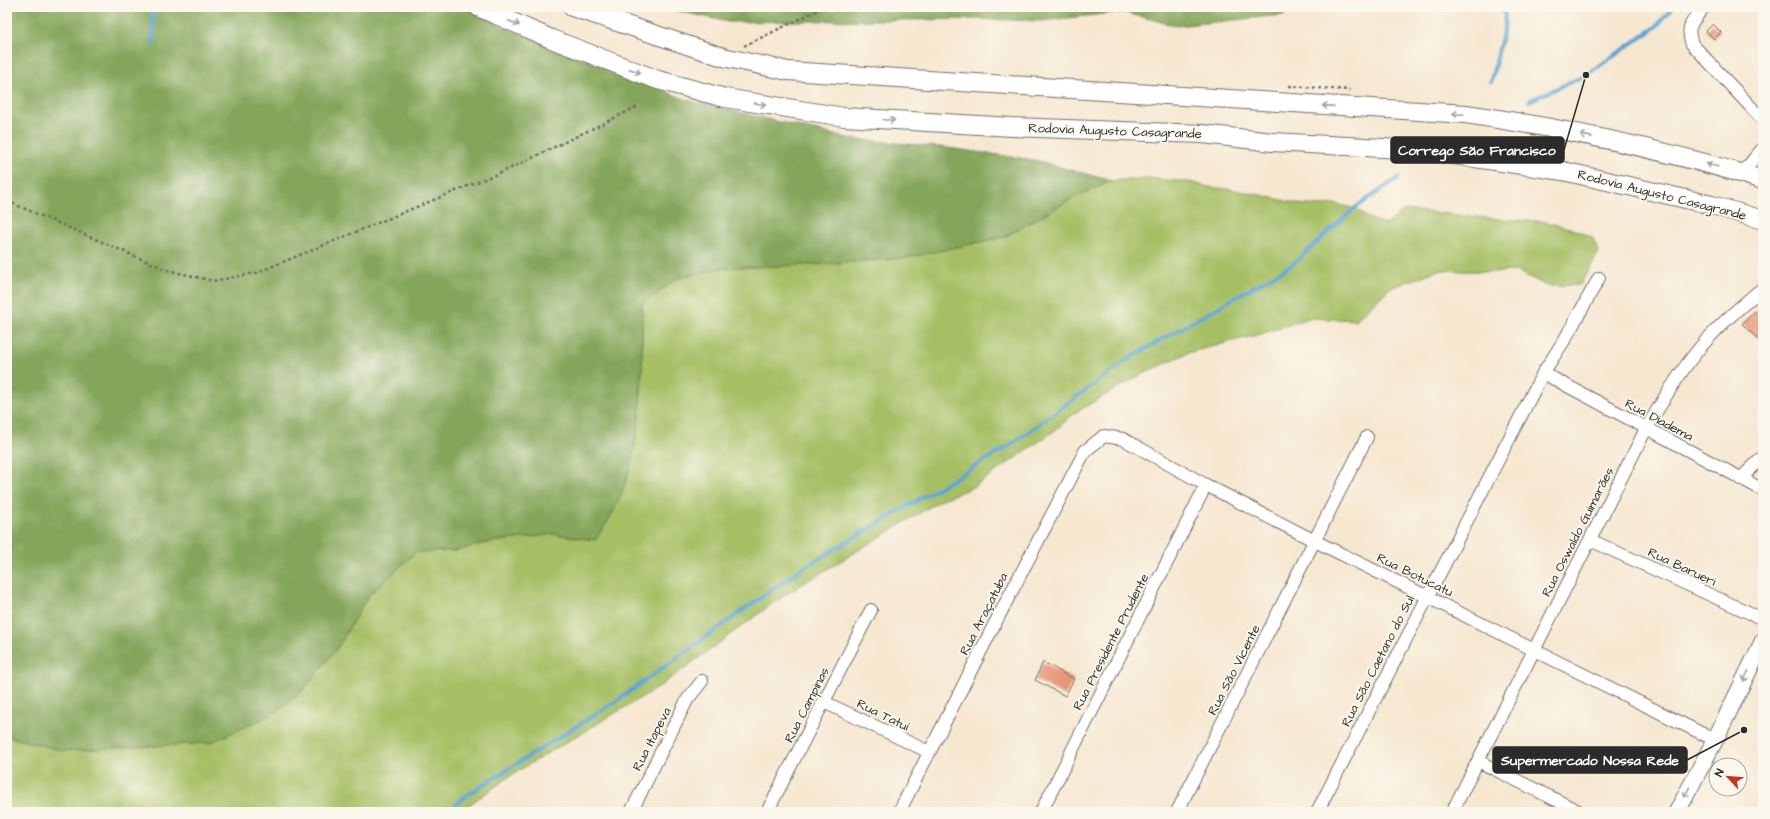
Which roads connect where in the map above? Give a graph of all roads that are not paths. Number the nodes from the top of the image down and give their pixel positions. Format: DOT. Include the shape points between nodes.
graph roads {
  1 [pos="478,7"];
  2 [pos="572,7"];
  3 [pos="1704,7"];
  4 [pos="1762,118"];
  5 [pos="1763,148"];
  6 [pos="1740,173"];
  7 [pos="1763,180"];
  8 [pos="1763,220"];
  9 [pos="1599,278"];
  10 [pos="1763,288"];
  11 [pos="1543,373"];
  12 [pos="1646,429"];
  13 [pos="1104,436"];
  14 [pos="1367,437"];
  15 [pos="1763,457"];
  16 [pos="1740,479"];
  17 [pos="1206,485"];
  18 [pos="1763,490"];
  19 [pos="1590,540"];
  20 [pos="1315,542"];
  21 [pos="1427,596"];
  22 [pos="871,610"];
  23 [pos="1763,619"];
  24 [pos="1763,641"];
  25 [pos="1535,650"];
  26 [pos="702,681"];
  27 [pos="824,702"];
  28 [pos="1715,740"];
  29 [pos="929,752"];
  30 [pos="1478,761"];
  31 [pos="631,812"];
  32 [pos="767,812"];
  33 [pos="899,812"];
  34 [pos="1042,812"];
  35 [pos="1177,812"];
  36 [pos="1317,812"];
  37 [pos="1452,812"];
  38 [pos="1580,812"];
  39 [pos="1677,812"];
  1 -- 8 [label="main road, Rodovia Augusto Casagrande, one-way" via="549,38 658,80 725,98 844,117 1012,127 1203,134 1272,142 1420,150 1563,171 1712,205"];
  6 -- 2 [label="main road, one-way" via="1631,144 1517,121 1466,114 788,72 722,57"];
  3 -- 4 [label="street" via="1688,30 1692,44"];
  5 -- 6 [label="street"];
  6 -- 7 [label="main road"];
  9 -- 11 [label="street, Rua São Caetano do Sul"];
  10 -- 12 [label="street, Rua Oswaldo Guimarães" via="1733,313 1691,358"];
  11 -- 12 [label="street, Rua Diadema"];
  11 -- 21 [label="street, Rua São Caetano do Sul"];
  12 -- 16 [label="street, Rua Diadema"];
  12 -- 19 [label="street, Rua Oswaldo Guimarães"];
  13 -- 17 [label="street, Rua Botucatu" via="1123,439"];
  13 -- 29 [label="street, Rua Araçatuba" via="1085,451"];
  14 -- 20 [label="street, Rua São Vicente"];
  15 -- 16 [label="street"];
  16 -- 18 [label="street, Rua Diadema"];
  17 -- 20 [label="street, Rua Botucatu"];
  17 -- 34 [label="street, Rua Presidente Prudente"];
  19 -- 23 [label="street, Rua Barueri"];
  19 -- 25 [label="street, Rua Oswaldo Guimarães"];
  20 -- 21 [label="street, Rua Botucatu"];
  20 -- 35 [label="street, Rua São Vicente"];
  21 -- 25 [label="street, Rua Botucatu"];
  21 -- 36 [label="street, Rua São Caetano do Sul"];
  22 -- 27 [label="street, Rua Campinas"];
  24 -- 28 [label="street, one-way"];
  25 -- 28 [label="street, Rua Botucatu"];
  25 -- 30 [label="street, Rua Oswaldo Guimarães"];
  26 -- 31 [label="street, Rua Itapeva" via="687,700"];
  27 -- 29 [label="street, Rua Tatuí"];
  27 -- 32 [label="street, Rua Campinas"];
  28 -- 39 [label="street, one-way"];
  29 -- 33 [label="street, Rua Araçatuba"];
  30 -- 37 [label="street, Rua Oswaldo Guimarães"];
  30 -- 38 [label="street"];
}
